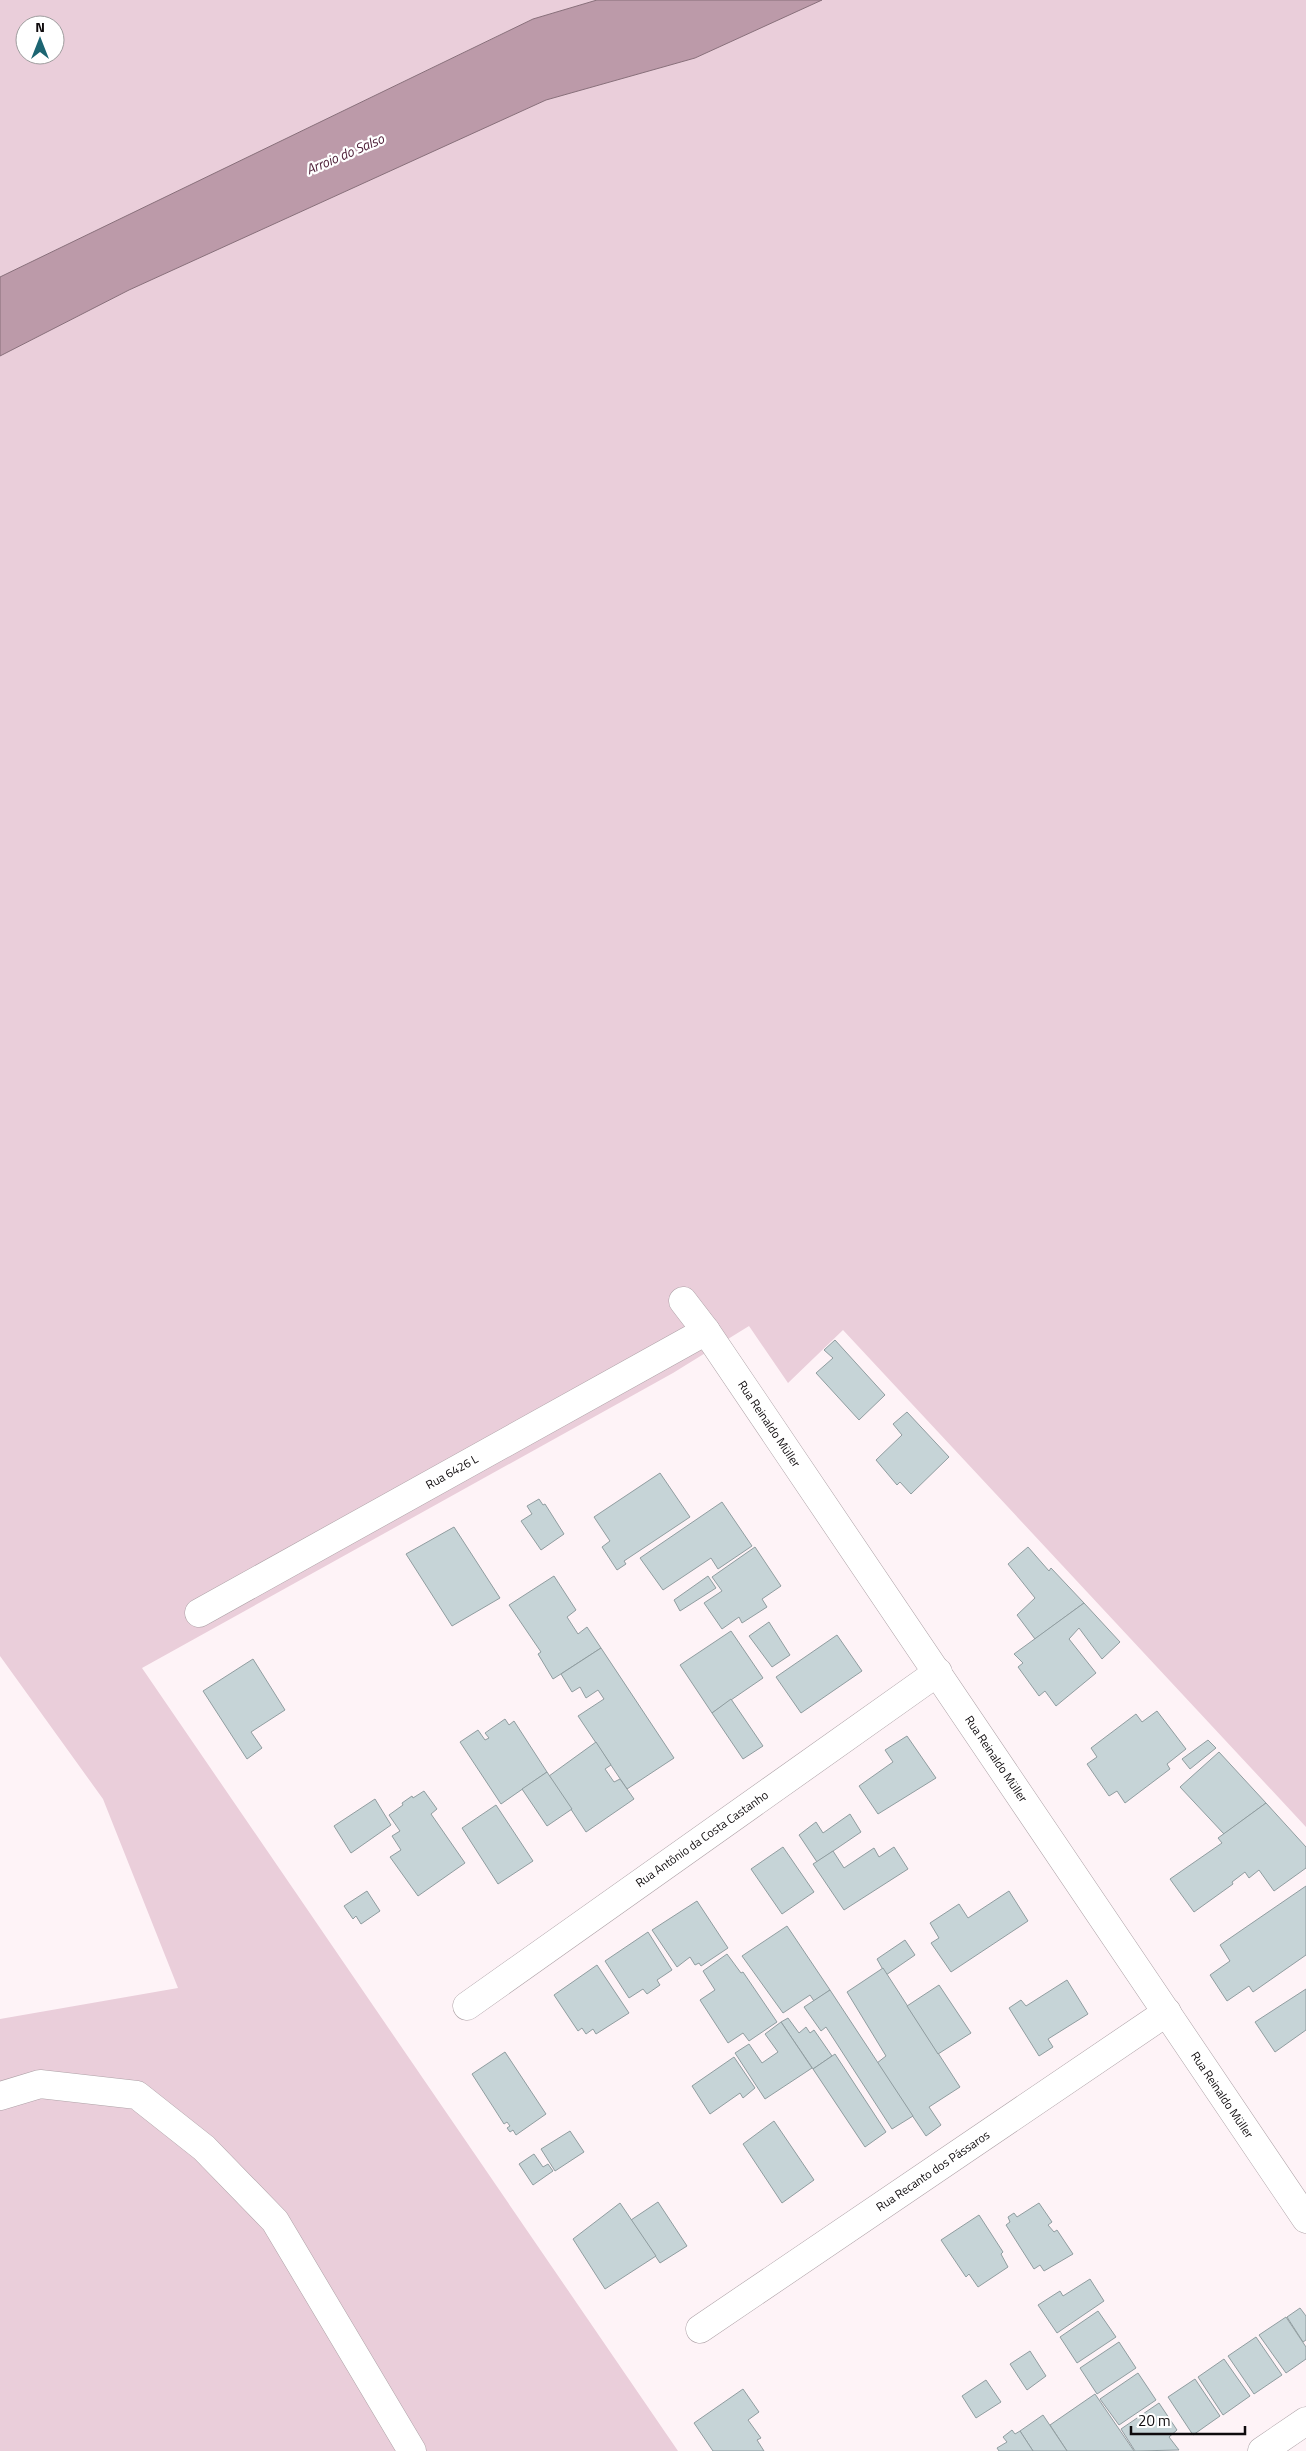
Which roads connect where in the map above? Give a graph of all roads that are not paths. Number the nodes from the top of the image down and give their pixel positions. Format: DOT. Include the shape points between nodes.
graph roads {
  1 [pos="683,1301"];
  2 [pos="706,1331"];
  3 [pos="199,1613"];
  4 [pos="938,1672"];
  5 [pos="467,2006"];
  6 [pos="1166,2012"];
  7 [pos="0,2096"];
  8 [pos="1306,2219"];
  9 [pos="700,2329"];
  10 [pos="1306,2421"];
  11 [pos="412,2451"];
  12 [pos="1262,2451"];
  1 -- 2 [label="street, Rua Reinaldo Müller"];
  2 -- 3 [label="street, Rua 6426 L"];
  2 -- 4 [label="street, Rua Reinaldo Müller"];
  4 -- 5 [label="street, Rua Antônio da Costa Castanho"];
  4 -- 6 [label="street, Rua Reinaldo Müller"];
  6 -- 8 [label="street, Rua Reinaldo Müller"];
  6 -- 9 [label="street, Rua Recanto dos Pássaros"];
  7 -- 11 [label="street" via="40,2084 137,2095 204,2148 274,2221"];
  10 -- 12 [label="street"];
}
